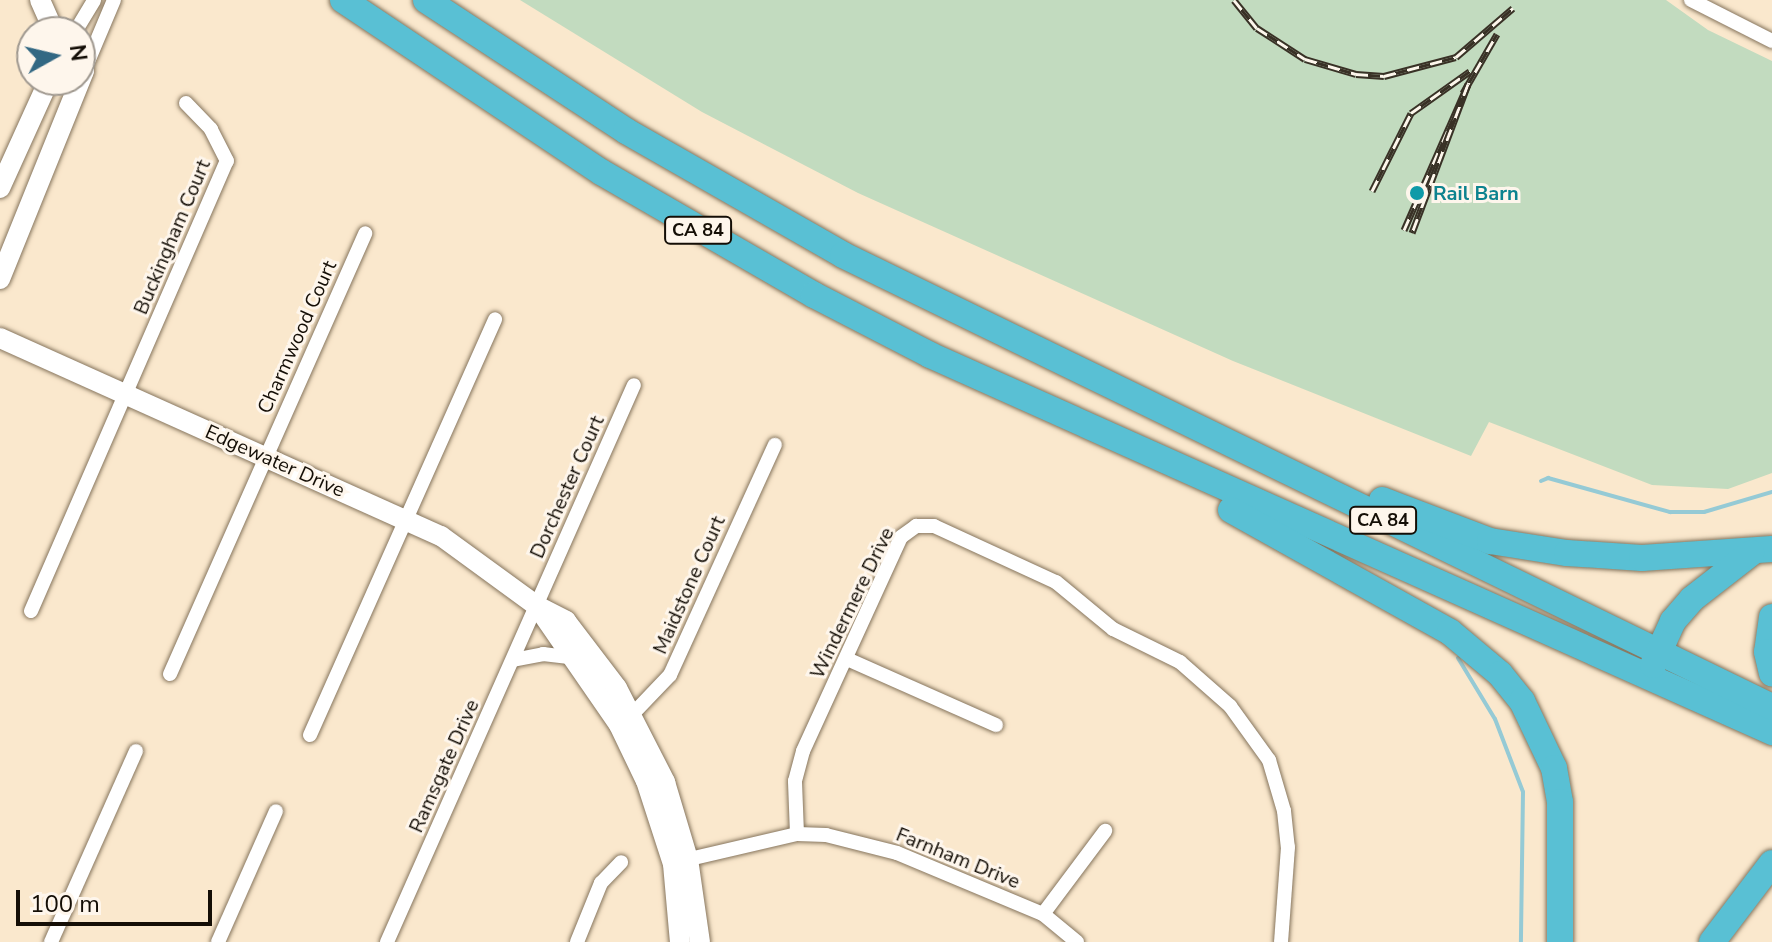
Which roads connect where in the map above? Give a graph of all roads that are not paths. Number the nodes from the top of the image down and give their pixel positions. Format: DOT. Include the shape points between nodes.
graph roads {
  1 [pos="114,0"];
  2 [pos="343,0"];
  3 [pos="426,0"];
  4 [pos="1691,0"];
  5 [pos="96,39"];
  6 [pos="1772,41"];
  7 [pos="42,96"];
  8 [pos="72,96"];
  9 [pos="186,103"];
  10 [pos="0,188"];
  11 [pos="365,233"];
  12 [pos="0,279"];
  13 [pos="495,319"];
  14 [pos="0,338"];
  15 [pos="634,385"];
  16 [pos="1129,392"];
  17 [pos="126,394"];
  18 [pos="1074,423"];
  19 [pos="775,445"];
  20 [pos="266,457"];
  21 [pos="406,519"];
  22 [pos="1762,551"];
  23 [pos="537,606"];
  24 [pos="31,611"];
  25 [pos="1772,617"];
  26 [pos="1649,647"];
  27 [pos="569,657"];
  28 [pos="847,659"];
  29 [pos="513,660"];
  30 [pos="1638,673"];
  31 [pos="1772,673"];
  32 [pos="170,674"];
  33 [pos="1772,707"];
  34 [pos="625,721"];
  35 [pos="996,725"];
  36 [pos="1772,732"];
  37 [pos="310,735"];
  38 [pos="136,751"];
  39 [pos="276,811"];
  40 [pos="1105,831"];
  41 [pos="797,834"];
  42 [pos="681,861"];
  43 [pos="621,862"];
  44 [pos="1772,863"];
  45 [pos="1772,878"];
  46 [pos="1043,914"];
  47 [pos="51,942"];
  48 [pos="218,942"];
  49 [pos="387,942"];
  50 [pos="577,942"];
  51 [pos="680,942"];
  52 [pos="700,942"];
  53 [pos="1077,942"];
  54 [pos="1281,942"];
  55 [pos="1560,942"];
  56 [pos="1712,942"];
  1 -- 5 [label="street"];
  2 -- 18 [label="highway, CA 84" via="497,106 704,234 930,355"];
  3 -- 16 [label="highway, CA 84" via="626,131 746,201 952,311"];
  4 -- 6 [label="street"];
  7 -- 10 [label="street"];
  8 -- 12 [label="street"];
  9 -- 17 [label="street, Buckingham Court" via="211,129 227,161"];
  11 -- 20 [label="street, Charmwood Court"];
  13 -- 21 [label="street"];
  14 -- 17 [label="street, Edgewater Drive"];
  15 -- 23 [label="street, Dorchester Court"];
  16 -- 22 [label="highway" via="1187,412 1409,512 1490,541 1642,558"];
  16 -- 26 [label="highway, CA 84" via="1245,454"];
  17 -- 20 [label="street, Edgewater Drive"];
  17 -- 24 [label="street"];
  18 -- 30 [label="highway"];
  18 -- 55 [label="highway" via="1450,632 1500,674 1522,701 1554,768 1563,846"];
  19 -- 34 [label="street, Maidstone Court" via="670,675"];
  20 -- 21 [label="street, Edgewater Drive"];
  20 -- 32 [label="street, Charmwood Court"];
  21 -- 23 [label="street, Edgewater Drive" via="475,557"];
  21 -- 37 [label="street"];
  22 -- 26 [label="highway" via="1692,599"];
  23 -- 27 [label="street, Edgewater Drive"];
  23 -- 29 [label="street, Ramsgate Drive"];
  23 -- 34 [label="street, Edgewater Drive" via="566,621"];
  25 -- 31 [label="highway" via="1767,652"];
  26 -- 30 [label="highway"];
  26 -- 33 [label="highway, CA 84"];
  27 -- 29 [label="street"];
  27 -- 34 [label="street, Edgewater Drive"];
  28 -- 35 [label="street"];
  28 -- 41 [label="street, Windermere Drive" via="795,781"];
  28 -- 54 [label="street, Windermere Drive" via="901,537 925,525 1056,582 1113,629 1180,662 1230,706 1269,760 1288,847"];
  29 -- 49 [label="street, Ramsgate Drive"];
  30 -- 36 [label="highway"];
  34 -- 42 [label="street, Edgewater Drive" via="665,782"];
  38 -- 47 [label="street"];
  39 -- 48 [label="street"];
  40 -- 46 [label="street"];
  41 -- 42 [label="street, Farnham Drive"];
  41 -- 46 [label="street, Farnham Drive" via="897,853"];
  42 -- 51 [label="street, Edgewater Drive"];
  42 -- 52 [label="street, Edgewater Drive"];
  43 -- 50 [label="street" via="601,883"];
  44 -- 56 [label="highway"];
  45 -- 56 [label="highway"];
  46 -- 53 [label="street, Farnham Drive"];
}
